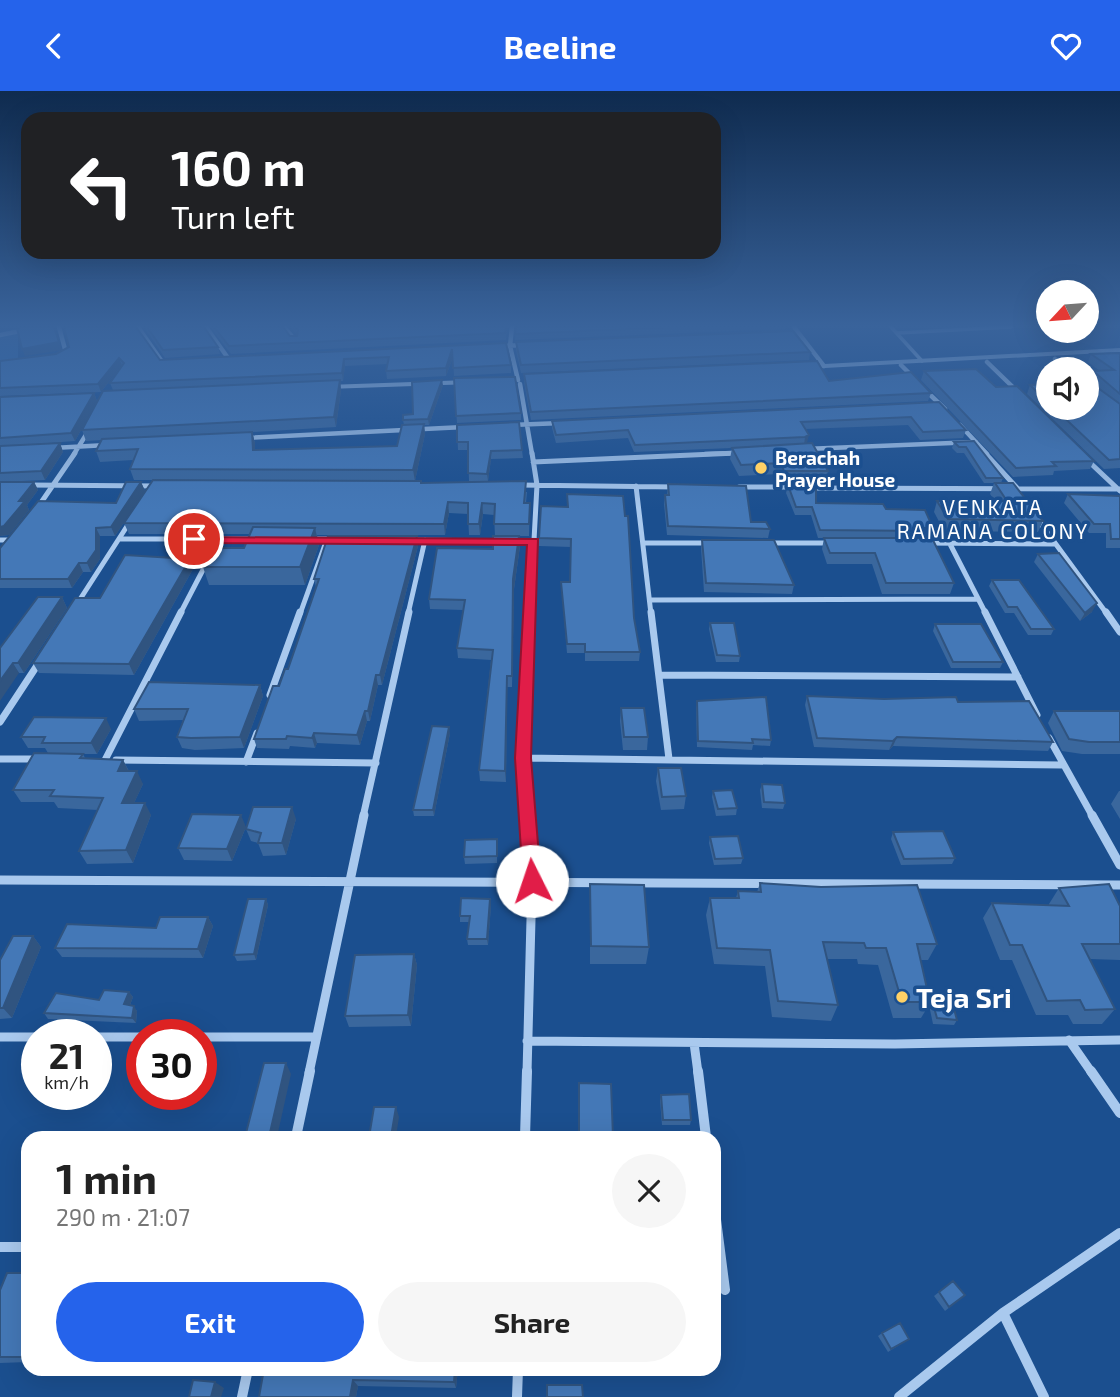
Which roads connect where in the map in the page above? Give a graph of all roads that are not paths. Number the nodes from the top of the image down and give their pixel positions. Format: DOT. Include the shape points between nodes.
graph roads {
  1 [pos="371,388"];
  2 [pos="520,388"];
  3 [pos="923,388"];
  4 [pos="1014,388"];
  5 [pos="315,390"];
  6 [pos="1024,398"];
  7 [pos="926,405"];
  8 [pos="940,405"];
  9 [pos="949,414"];
  10 [pos="568,422"];
  11 [pos="958,423"];
  12 [pos="527,424"];
  13 [pos="91,426"];
  14 [pos="499,426"];
  15 [pos="471,427"];
  16 [pos="240,438"];
  17 [pos="976,442"];
  18 [pos="119,445"];
  19 [pos="79,447"];
  20 [pos="40,448"];
  21 [pos="796,450"];
  22 [pos="741,453"];
  23 [pos="1080,453"];
  24 [pos="533,462"];
  25 [pos="28,485"];
  26 [pos="55,485"];
  27 [pos="168,485"];
  28 [pos="510,485"];
  29 [pos="537,485"];
  30 [pos="154,486"];
  31 [pos="636,486"];
  32 [pos="678,487"];
  33 [pos="732,487"];
  34 [pos="1017,489"];
  35 [pos="1119,490"];
  36 [pos="147,496"];
  37 [pos="1025,500"];
  38 [pos="1032,511"];
  39 [pos="34,513"];
  40 [pos="133,518"];
  41 [pos="19,531"];
  42 [pos="119,539"];
  43 [pos="219,539"];
  44 [pos="260,539"];
  45 [pos="300,539"];
  46 [pos="327,539"];
  47 [pos="352,539"];
  48 [pos="0,540"];
  49 [pos="12,540"];
  50 [pos="401,540"];
  51 [pos="425,540"];
  52 [pos="506,541"];
  53 [pos="520,541"];
  54 [pos="533,541"];
  55 [pos="643,543"];
  56 [pos="713,543"];
  57 [pos="755,543"];
  58 [pos="838,543"];
  59 [pos="922,543"];
  60 [pos="950,544"];
  61 [pos="1055,544"];
  62 [pos="6,547"];
  63 [pos="978,599"];
  64 [pos="650,600"];
  65 [pos="74,608"];
  66 [pos="1120,632"];
  67 [pos="45,654"];
  68 [pos="659,675"];
  69 [pos="1018,677"];
  70 [pos="265,709"];
  71 [pos="1040,721"];
  72 [pos="0,722"];
  73 [pos="260,722"];
  74 [pos="1046,732"];
  75 [pos="523,758"];
  76 [pos="0,759"];
  77 [pos="52,759"];
  78 [pos="669,759"];
  79 [pos="92,760"];
  80 [pos="105,760"];
  81 [pos="246,762"];
  82 [pos="376,763"];
  83 [pos="1062,765"];
  84 [pos="1120,865"];
  85 [pos="0,880"];
  86 [pos="348,881"];
  87 [pos="532,881"];
  88 [pos="1120,885"];
  89 [pos="0,1037"];
  90 [pos="21,1037"];
  91 [pos="217,1037"];
  92 [pos="316,1037"];
  93 [pos="1069,1040"];
  94 [pos="1120,1040"];
  95 [pos="527,1041"];
  96 [pos="694,1043"];
  97 [pos="1120,1113"];
  98 [pos="297,1131"];
  99 [pos="524,1131"];
  100 [pos="705,1131"];
  101 [pos="1120,1233"];
  102 [pos="0,1247"];
  103 [pos="21,1247"];
  104 [pos="721,1259"];
  105 [pos="725,1290"];
  106 [pos="1003,1313"];
  107 [pos="246,1376"];
  108 [pos="518,1376"];
  109 [pos="242,1397"];
  110 [pos="517,1397"];
  111 [pos="899,1397"];
  112 [pos="1044,1397"];
  1 -- 5 [label="street"];
  2 -- 12 [label="street"];
  3 -- 8 [label="street"];
  4 -- 6 [label="street"];
  7 -- 8 [label="street"];
  8 -- 9 [label="street"];
  10 -- 12 [label="street"];
  11 -- 17 [label="street"];
  12 -- 14 [label="street"];
  12 -- 24 [label="street"];
  13 -- 19 [label="street"];
  15 -- 16 [label="street"];
  17 -- 21 [label="street"];
  17 -- 34 [label="street"];
  18 -- 19 [label="street"];
  19 -- 20 [label="street"];
  19 -- 26 [label="street"];
  22 -- 24 [label="street"];
  23 -- 35 [label="street"];
  24 -- 29 [label="street"];
  25 -- 26 [label="street"];
  26 -- 30 [label="street"];
  26 -- 39 [label="street"];
  27 -- 30 [label="street"];
  28 -- 29 [label="street"];
  29 -- 31 [label="street"];
  29 -- 54 [label="street"];
  30 -- 36 [label="street"];
  31 -- 32 [label="street"];
  31 -- 55 [label="street"];
  33 -- 34 [label="street"];
  34 -- 35 [label="street"];
  34 -- 37 [label="street"];
  38 -- 61 [label="street"];
  40 -- 42 [label="street"];
  41 -- 49 [label="street"];
  42 -- 43 [label="street"];
  42 -- 65 [label="street"];
  43 -- 44 [label="street"];
  43 -- 80 [label="street"];
  45 -- 46 [label="street"];
  46 -- 47 [label="street"];
  46 -- 70 [label="street"];
  48 -- 49 [label="street"];
  49 -- 62 [label="street"];
  50 -- 51 [label="street"];
  51 -- 52 [label="street"];
  51 -- 82 [label="street"];
  53 -- 54 [label="street"];
  54 -- 75 [label="street"];
  55 -- 56 [label="street"];
  55 -- 64 [label="street"];
  57 -- 58 [label="street"];
  59 -- 60 [label="street"];
  60 -- 61 [label="street"];
  60 -- 63 [label="street"];
  61 -- 66 [label="street"];
  63 -- 64 [label="street"];
  63 -- 69 [label="street"];
  64 -- 68 [label="street"];
  67 -- 72 [label="street"];
  68 -- 69 [label="street"];
  68 -- 78 [label="street"];
  69 -- 71 [label="street"];
  73 -- 81 [label="street"];
  74 -- 83 [label="street"];
  75 -- 78 [label="street"];
  75 -- 87 [label="street"];
  76 -- 77 [label="street"];
  78 -- 83 [label="street"];
  79 -- 80 [label="street"];
  80 -- 81 [label="street"];
  81 -- 82 [label="street"];
  82 -- 86 [label="street"];
  83 -- 84 [label="street"];
  85 -- 86 [label="street"];
  86 -- 87 [label="street"];
  86 -- 92 [label="street"];
  87 -- 88 [label="street"];
  87 -- 95 [label="street"];
  89 -- 90 [label="street"];
  91 -- 92 [label="street"];
  92 -- 98 [label="street"];
  93 -- 94 [label="street"];
  93 -- 96 [label="street"];
  93 -- 97 [label="street"];
  95 -- 96 [label="street"];
  95 -- 99 [label="street"];
  96 -- 100 [label="street"];
  101 -- 106 [label="street"];
  102 -- 103 [label="street"];
  104 -- 105 [label="street"];
  106 -- 111 [label="street"];
  106 -- 112 [label="street"];
  107 -- 109 [label="street"];
  108 -- 110 [label="street"];
}
